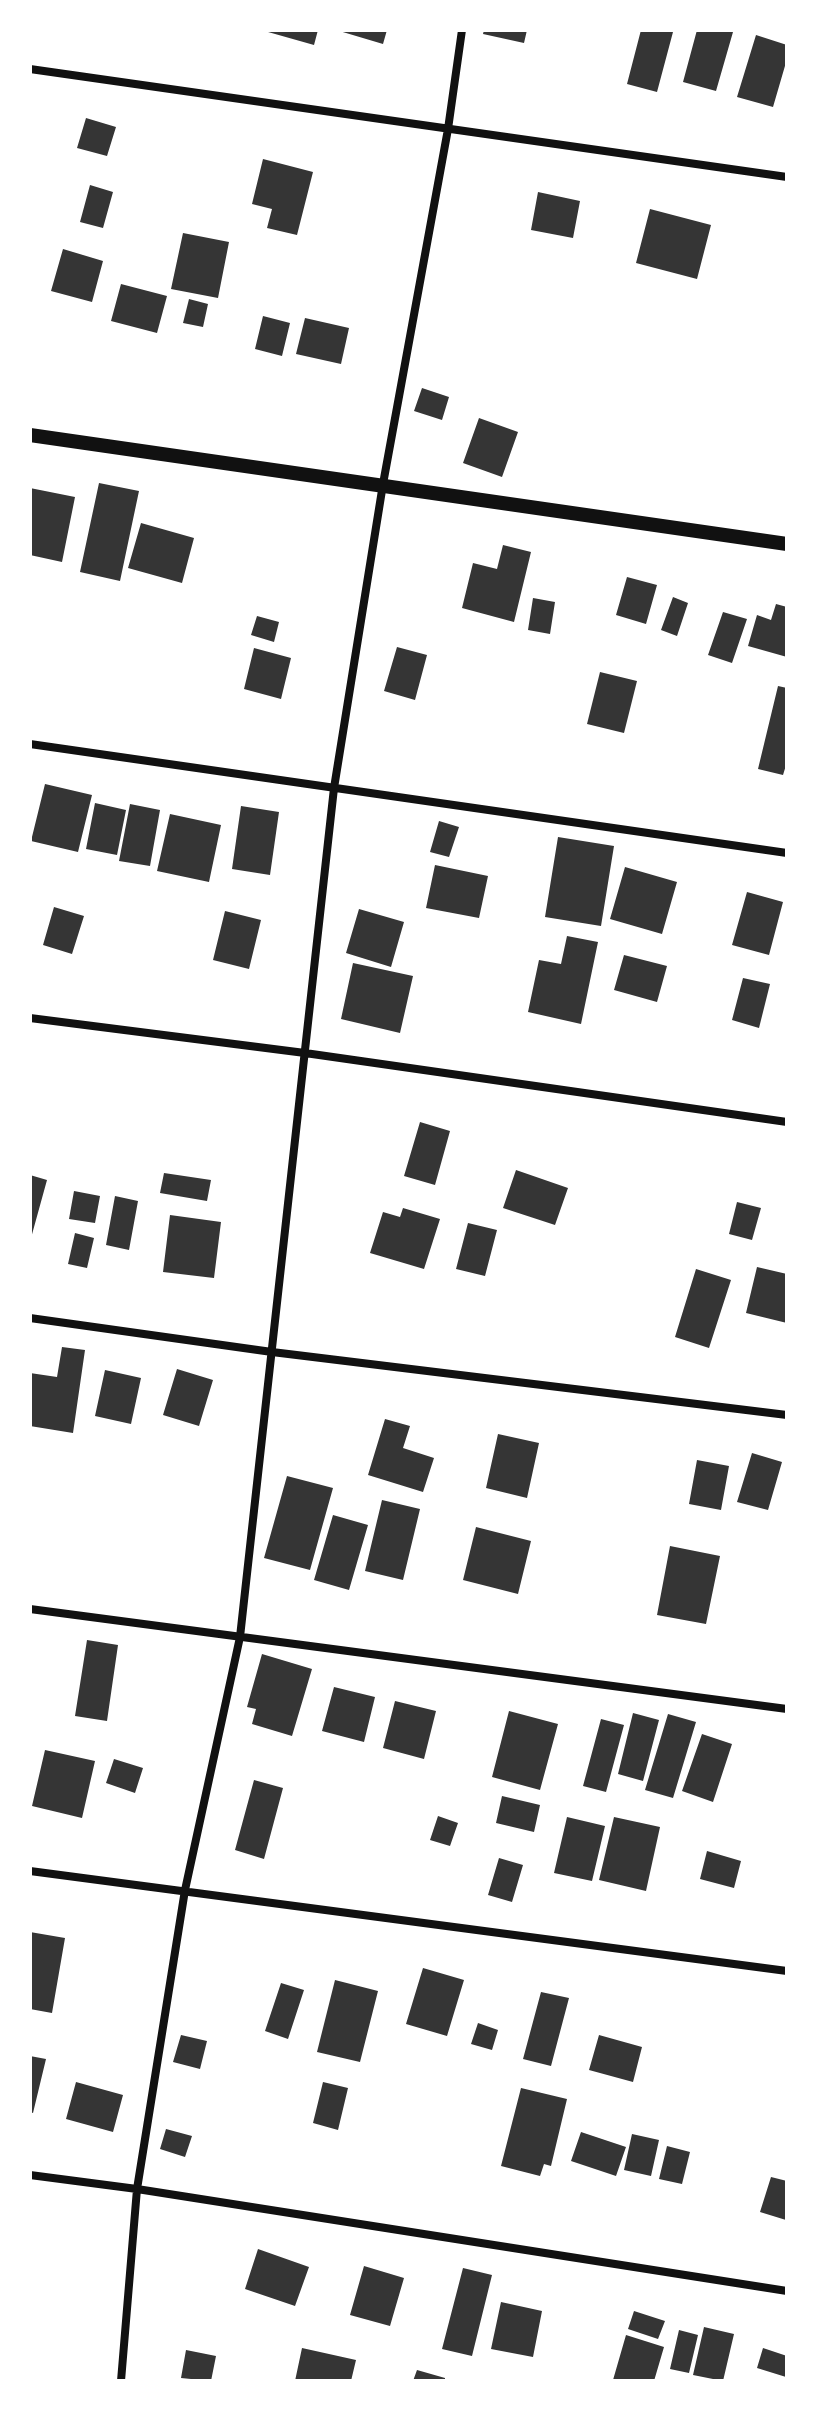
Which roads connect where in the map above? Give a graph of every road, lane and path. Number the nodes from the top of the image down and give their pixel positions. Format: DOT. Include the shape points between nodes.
graph roads {
  1 [pos="462,30"];
  2 [pos="30,69"];
  3 [pos="448,129"];
  4 [pos="787,177"];
  5 [pos="30,435"];
  6 [pos="383,484"];
  7 [pos="787,544"];
  8 [pos="30,744"];
  9 [pos="334,788"];
  10 [pos="787,853"];
  11 [pos="30,1018"];
  12 [pos="305,1053"];
  13 [pos="787,1122"];
  14 [pos="30,1318"];
  15 [pos="272,1352"];
  16 [pos="787,1415"];
  17 [pos="30,1609"];
  18 [pos="240,1637"];
  19 [pos="787,1709"];
  20 [pos="30,1871"];
  21 [pos="185,1890"];
  22 [pos="787,1971"];
  23 [pos="30,2175"];
  24 [pos="137,2189"];
  25 [pos="787,2291"];
  26 [pos="121,2381"];
  1 -- 3 [label="street"];
  2 -- 3 [label="street"];
  3 -- 4 [label="street"];
  3 -- 6 [label="street"];
  5 -- 6 [label="street"];
  6 -- 7 [label="street"];
  6 -- 9 [label="street"];
  8 -- 9 [label="street"];
  9 -- 10 [label="street"];
  9 -- 12 [label="street"];
  11 -- 12 [label="street"];
  12 -- 13 [label="street"];
  12 -- 15 [label="street"];
  14 -- 15 [label="street"];
  15 -- 16 [label="street"];
  15 -- 18 [label="street"];
  17 -- 18 [label="street"];
  18 -- 19 [label="street"];
  18 -- 21 [label="street"];
  20 -- 21 [label="street"];
  21 -- 22 [label="street"];
  21 -- 24 [label="street"];
  23 -- 24 [label="street"];
  24 -- 25 [label="street"];
  24 -- 26 [label="street"];
}
